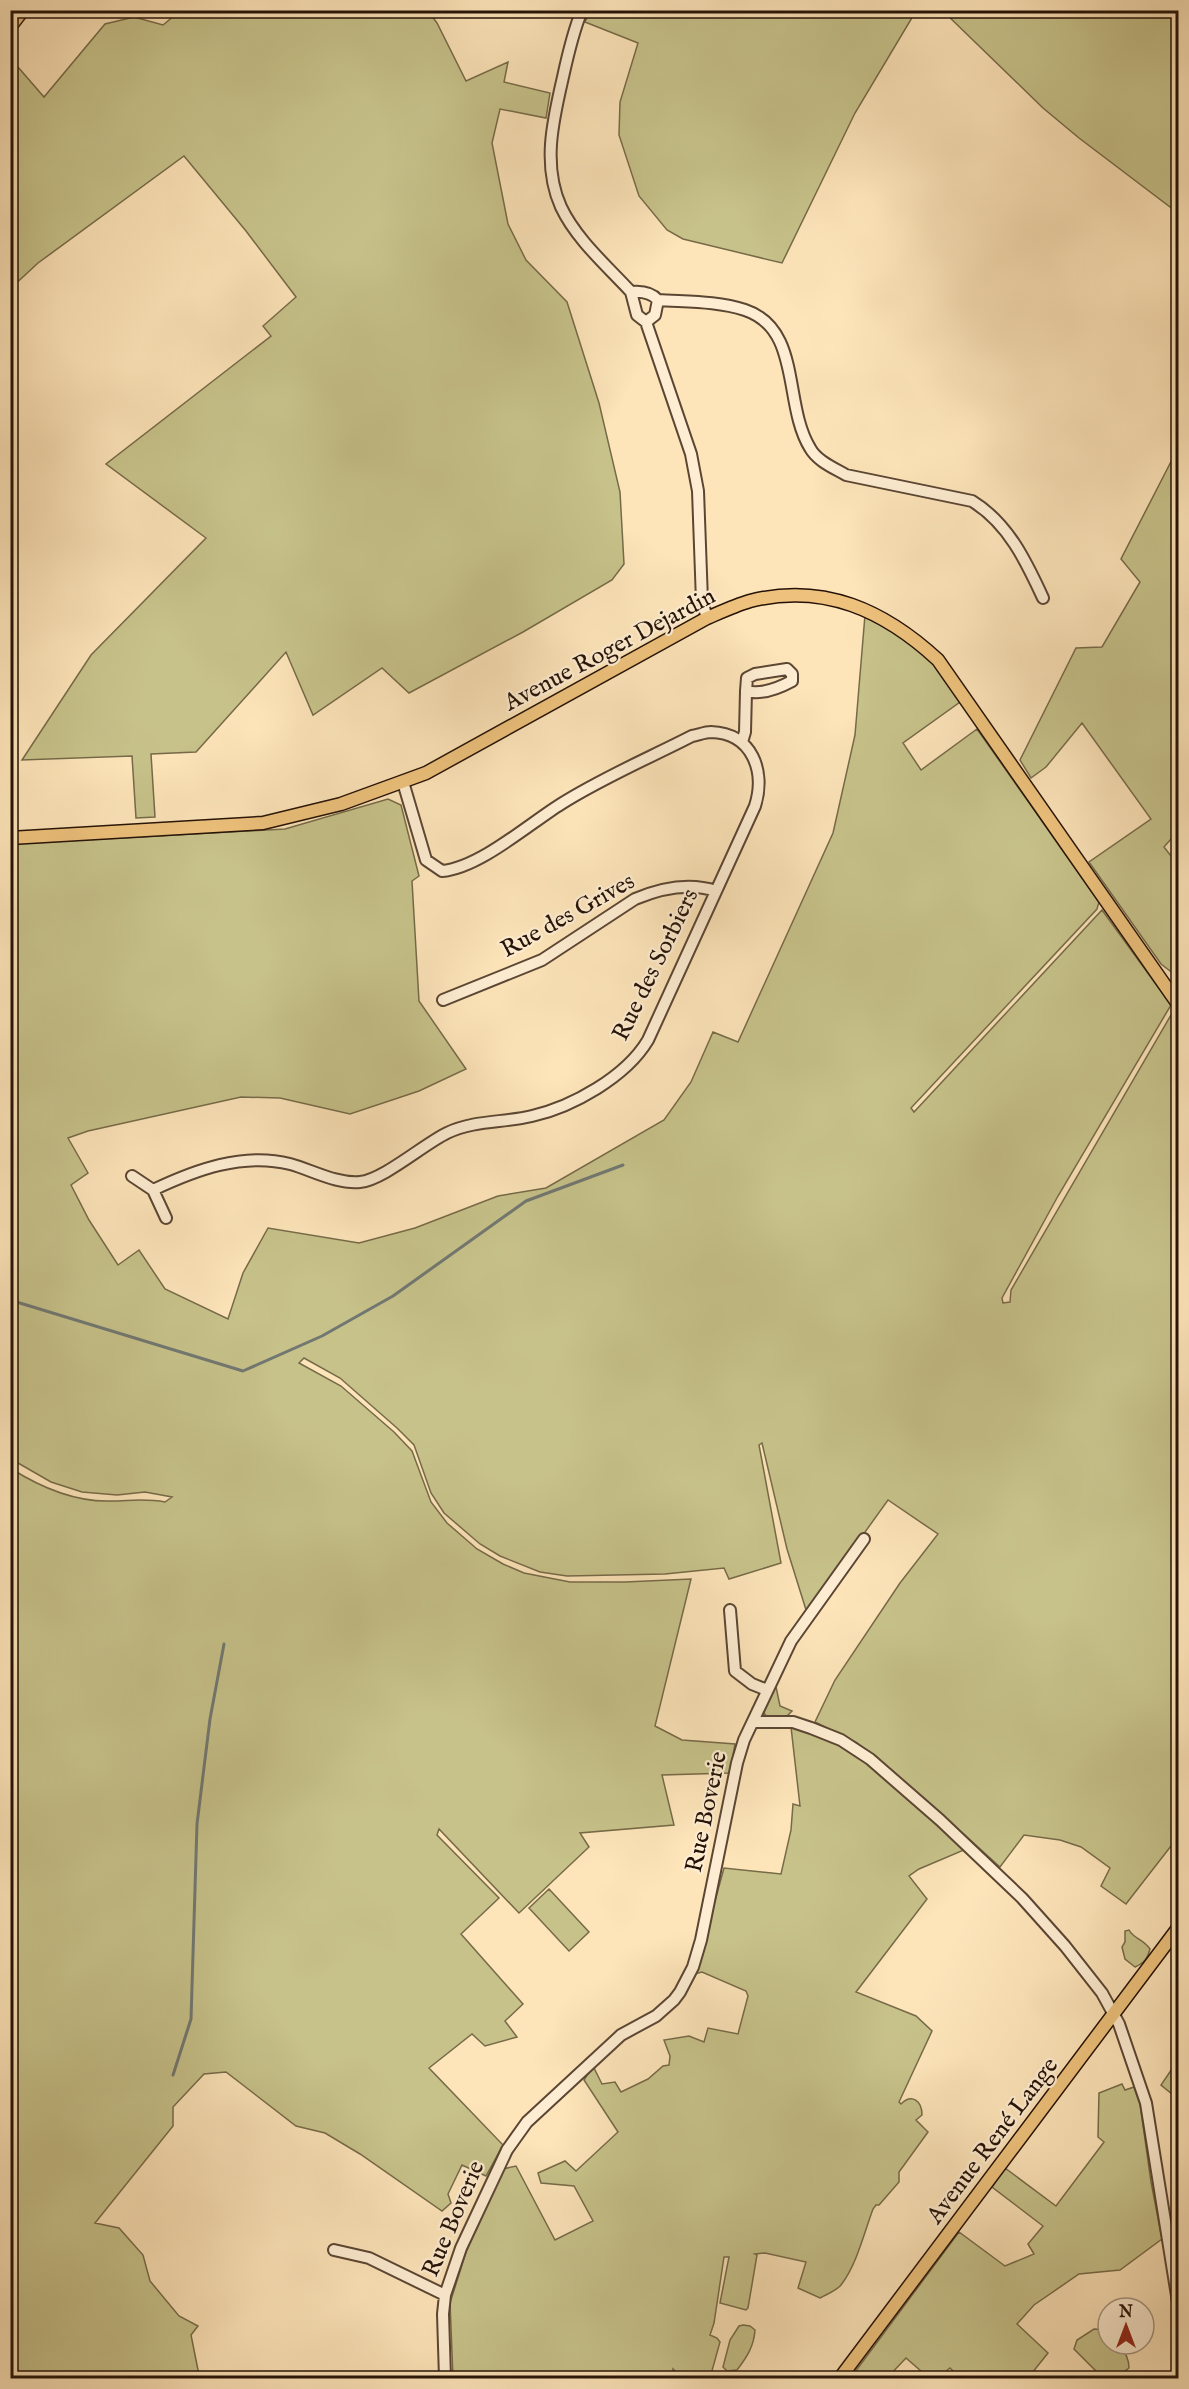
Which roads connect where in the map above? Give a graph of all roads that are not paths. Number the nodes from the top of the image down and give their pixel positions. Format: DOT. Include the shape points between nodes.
graph roads {
  1 [pos="23,10"];
  2 [pos="582,10"];
  3 [pos="10,27"];
  4 [pos="631,292"];
  5 [pos="658,300"];
  6 [pos="646,322"];
  7 [pos="1042,598"];
  8 [pos="707,618"];
  9 [pos="746,691"];
  10 [pos="742,742"];
  11 [pos="403,782"];
  12 [pos="10,838"];
  13 [pos="716,891"];
  14 [pos="443,1000"];
  15 [pos="1177,1000"];
  16 [pos="132,1176"];
  17 [pos="153,1190"];
  18 [pos="166,1218"];
  19 [pos="864,1539"];
  20 [pos="730,1610"];
  21 [pos="767,1690"];
  22 [pos="754,1722"];
  23 [pos="1179,1928"];
  24 [pos="1114,2014"];
  25 [pos="334,2250"];
  26 [pos="445,2295"];
  27 [pos="1179,2302"];
  28 [pos="445,2379"];
  29 [pos="840,2379"];
  1 -- 3 [label="main road"];
  2 -- 4 [label="street" via="573,32 552,123 550,160 554,190 575,229"];
  4 -- 5 [label="street"];
  4 -- 6 [label="street" via="637,315"];
  5 -- 6 [label="street" via="654,315"];
  5 -- 7 [label="street" via="712,303 745,310 765,320 783,344 798,424 811,450 846,475 972,501 986,510 1025,558"];
  6 -- 8 [label="street" via="691,454 698,491 702,601"];
  8 -- 11 [label="main road, Avenue Roger Dejardin" via="461,755"];
  8 -- 15 [label="main road, Avenue Roger Dejardin" via="750,601 815,596 867,609 916,640 952,677"];
  9 -- 10 [label="street"];
  10 -- 11 [label="street" via="711,732 692,736 563,802 455,870 442,871 426,860"];
  10 -- 13 [label="street, Rue des Sorbiers" via="757,764 760,792"];
  11 -- 12 [label="main road, Avenue Roger Dejardin" via="284,819"];
  13 -- 14 [label="street, Rue des Grives" via="699,886 650,892 542,960"];
  13 -- 17 [label="street, Rue des Sorbiers" via="641,1051 620,1072 574,1101 531,1116 466,1124 362,1182 348,1182 289,1164 254,1160 205,1169"];
  16 -- 17 [label="street"];
  17 -- 18 [label="street"];
  19 -- 21 [label="street, Rue Boverie" via="791,1641"];
  20 -- 21 [label="street" via="735,1671"];
  21 -- 22 [label="street, Rue Boverie"];
  22 -- 24 [label="street" via="793,1722 811,1728 841,1740 883,1770 1034,1909 1082,1966"];
  22 -- 26 [label="street, Rue Boverie" via="740,1751 701,1940 680,1992 663,2011 621,2035 516,2135 461,2248"];
  23 -- 24 [label="main road, Avenue René Lange"];
  24 -- 27 [label="street" via="1146,2103"];
  24 -- 29 [label="main road, Avenue René Lange"];
  25 -- 26 [label="street, Rue Boverie" via="369,2258"];
  26 -- 28 [label="street, Rue Boverie"];
}
